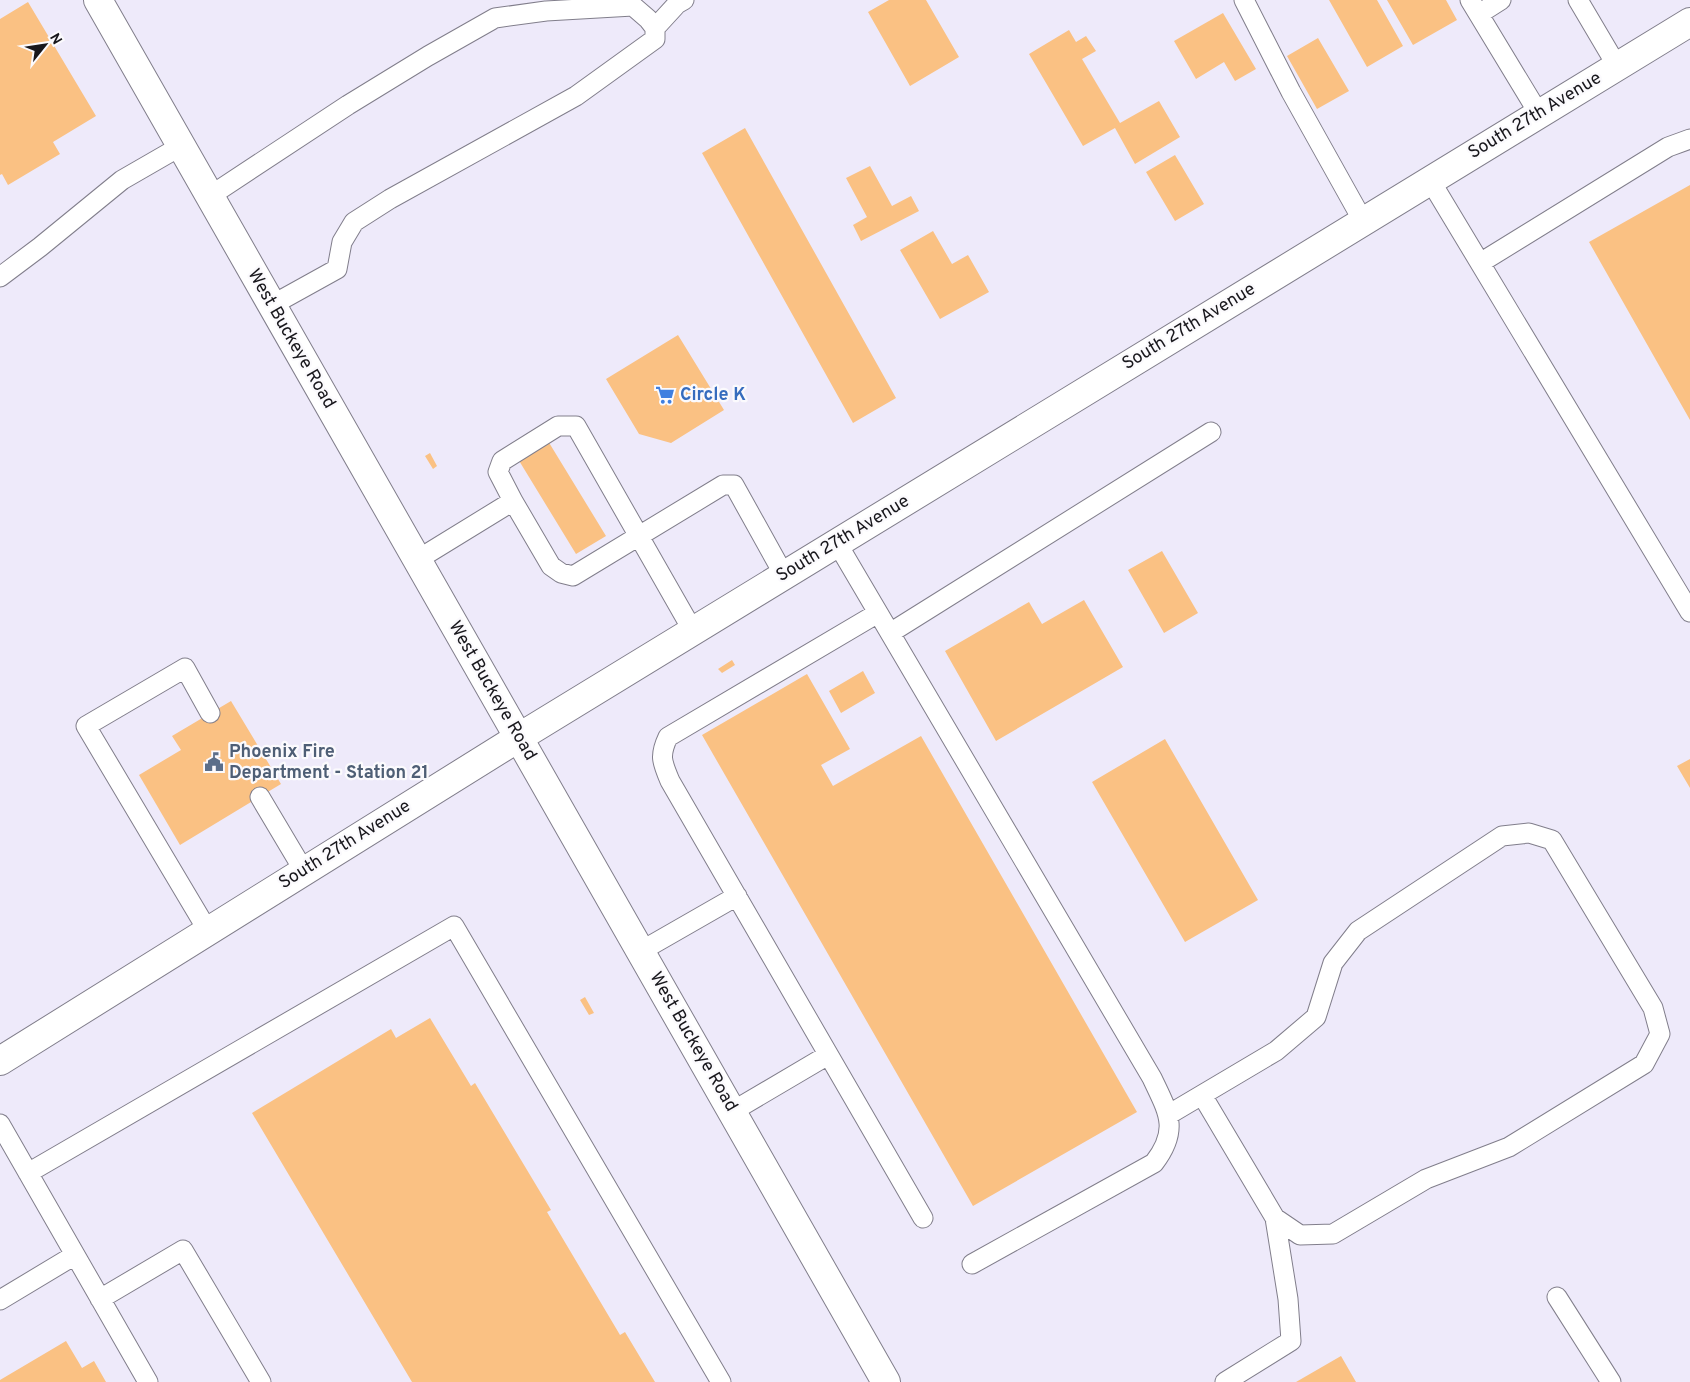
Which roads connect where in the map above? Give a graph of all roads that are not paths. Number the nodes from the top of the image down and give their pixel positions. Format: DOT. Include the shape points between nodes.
graph roads {
  1 [pos="98,0"];
  2 [pos="684,0"];
  3 [pos="1244,0"];
  4 [pos="1501,0"];
  5 [pos="1578,0"];
  6 [pos="1474,7"];
  7 [pos="1690,22"];
  8 [pos="655,28"];
  9 [pos="1617,66"];
  10 [pos="1539,114"];
  11 [pos="1690,138"];
  12 [pos="181,146"];
  13 [pos="1430,180"];
  14 [pos="210,196"];
  15 [pos="1363,221"];
  16 [pos="1480,263"];
  17 [pos="0,277"];
  18 [pos="272,305"];
  19 [pos="1210,432"];
  20 [pos="513,501"];
  21 [pos="639,537"];
  22 [pos="837,543"];
  23 [pos="417,560"];
  24 [pos="784,575"];
  25 [pos="1689,606"];
  26 [pos="878,613"];
  27 [pos="693,631"];
  28 [pos="890,633"];
  29 [pos="210,714"];
  30 [pos="518,738"];
  31 [pos="260,797"];
  32 [pos="304,871"];
  33 [pos="737,896"];
  34 [pos="208,931"];
  35 [pos="641,951"];
  36 [pos="828,1055"];
  37 [pos="0,1060"];
  38 [pos="1202,1095"];
  39 [pos="733,1111"];
  40 [pos="1168,1115"];
  41 [pos="0,1124"];
  42 [pos="28,1174"];
  43 [pos="923,1218"];
  44 [pos="1275,1218"];
  45 [pos="75,1255"];
  46 [pos="972,1264"];
  47 [pos="1557,1297"];
  48 [pos="100,1299"];
  49 [pos="0,1300"];
  50 [pos="148,1382"];
  51 [pos="261,1382"];
  52 [pos="722,1382"];
  53 [pos="886,1382"];
  54 [pos="1225,1382"];
  55 [pos="1611,1382"];
  1 -- 12 [label="main road, West Buckeye Road"];
  2 -- 8 [label="lane"];
  3 -- 15 [label="lane"];
  4 -- 6 [label="lane"];
  5 -- 9 [label="lane"];
  6 -- 10 [label="lane"];
  7 -- 9 [label="main road, South 27th Avenue"];
  8 -- 14 [label="lane" via="633,6 546,11 495,18 348,105"];
  8 -- 18 [label="lane" via="654,39 576,96 354,222 342,242 337,269"];
  9 -- 10 [label="main road, South 27th Avenue"];
  10 -- 13 [label="main road, South 27th Avenue"];
  11 -- 16 [label="lane" via="1668,147"];
  12 -- 14 [label="main road, West Buckeye Road"];
  12 -- 17 [label="lane" via="122,180"];
  13 -- 15 [label="main road, South 27th Avenue"];
  13 -- 16 [label="lane"];
  14 -- 18 [label="main road, West Buckeye Road"];
  15 -- 22 [label="main road, South 27th Avenue"];
  16 -- 25 [label="lane"];
  18 -- 23 [label="main road, West Buckeye Road"];
  19 -- 28 [label="lane"];
  20 -- 21 [label="lane" via="551,566 561,573 573,576"];
  20 -- 21 [label="lane" via="498,472 502,461 558,426 576,426"];
  20 -- 23 [label="lane"];
  21 -- 24 [label="lane" via="722,485 734,486"];
  21 -- 27 [label="lane"];
  22 -- 24 [label="main road, South 27th Avenue"];
  22 -- 26 [label="lane"];
  23 -- 30 [label="main road, West Buckeye Road"];
  24 -- 27 [label="main road, South 27th Avenue"];
  26 -- 28 [label="lane"];
  26 -- 33 [label="lane" via="668,737 662,749 662,762 670,781"];
  27 -- 30 [label="main road, South 27th Avenue"];
  28 -- 40 [label="lane" via="1152,1078"];
  29 -- 34 [label="lane" via="185,668 86,726"];
  30 -- 32 [label="main road, South 27th Avenue"];
  30 -- 35 [label="main road, West Buckeye Road"];
  31 -- 32 [label="lane"];
  32 -- 34 [label="main road, South 27th Avenue"];
  33 -- 35 [label="lane"];
  33 -- 36 [label="lane"];
  34 -- 37 [label="main road, South 27th Avenue"];
  35 -- 39 [label="main road, West Buckeye Road"];
  36 -- 39 [label="lane"];
  36 -- 43 [label="lane"];
  38 -- 40 [label="lane"];
  38 -- 44 [label="lane"];
  38 -- 44 [label="lane" via="1276,1051 1316,1018 1333,963 1358,931 1502,836 1529,833 1552,840 1653,1008 1660,1034 1644,1064 1509,1147 1426,1179 1333,1234 1300,1235"];
  39 -- 53 [label="main road, West Buckeye Road"];
  40 -- 46 [label="lane" via="1170,1132 1164,1150 1154,1163"];
  41 -- 42 [label="lane"];
  42 -- 45 [label="lane"];
  42 -- 52 [label="lane" via="454,926"];
  44 -- 54 [label="lane" via="1291,1341"];
  45 -- 48 [label="lane"];
  45 -- 49 [label="lane"];
  47 -- 55 [label="lane"];
  48 -- 50 [label="lane"];
  48 -- 51 [label="lane" via="183,1250"];
}
